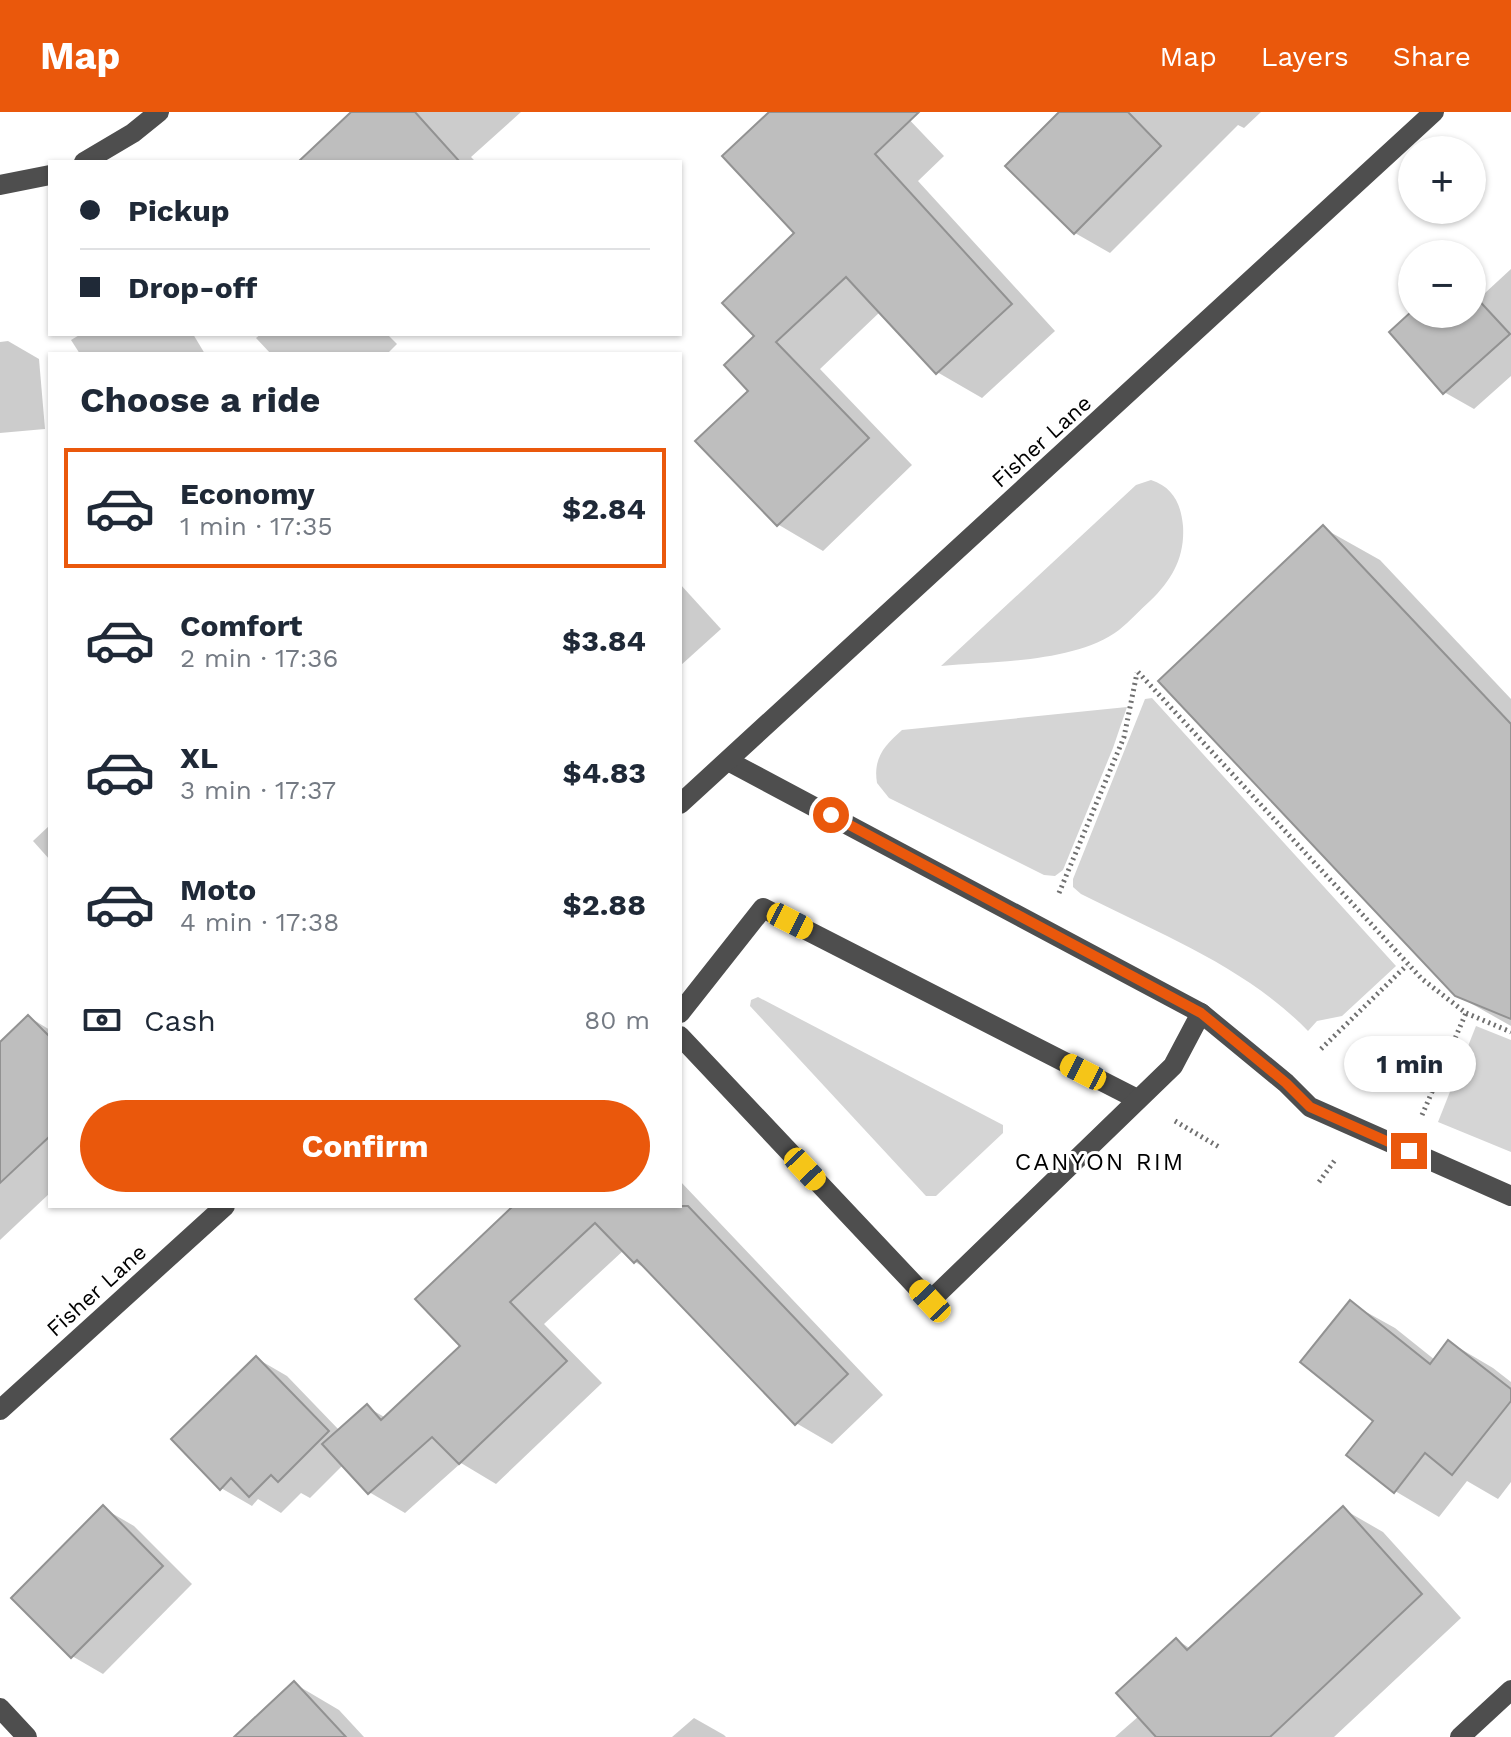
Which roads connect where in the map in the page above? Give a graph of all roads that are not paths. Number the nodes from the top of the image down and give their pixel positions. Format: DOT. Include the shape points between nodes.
graph roads {
  1 [pos="159,112"];
  2 [pos="1434,112"];
  3 [pos="87,160"];
  4 [pos="48,175"];
  5 [pos="0,185"];
  6 [pos="728,761"];
  7 [pos="682,802"];
  8 [pos="682,1010"];
  9 [pos="1201,1013"];
  10 [pos="682,1038"];
  11 [pos="1137,1099"];
  12 [pos="1511,1196"];
  13 [pos="223,1208"];
  14 [pos="0,1410"];
  15 [pos="1511,1690"];
  16 [pos="0,1708"];
  17 [pos="1468,1735"];
  18 [pos="27,1737"];
  1 -- 3 [label="street"];
  2 -- 6 [label="street, Fisher Lane"];
  4 -- 5 [label="street"];
  6 -- 7 [label="street, Fisher Lane"];
  6 -- 9 [label="street"];
  8 -- 11 [label="street" via="763,908"];
  9 -- 11 [label="street" via="1173,1066"];
  9 -- 12 [label="street" via="1310,1107"];
  10 -- 11 [label="street" via="930,1301"];
  13 -- 14 [label="street, Fisher Lane"];
  15 -- 17 [label="street"];
  16 -- 18 [label="street"];
}
